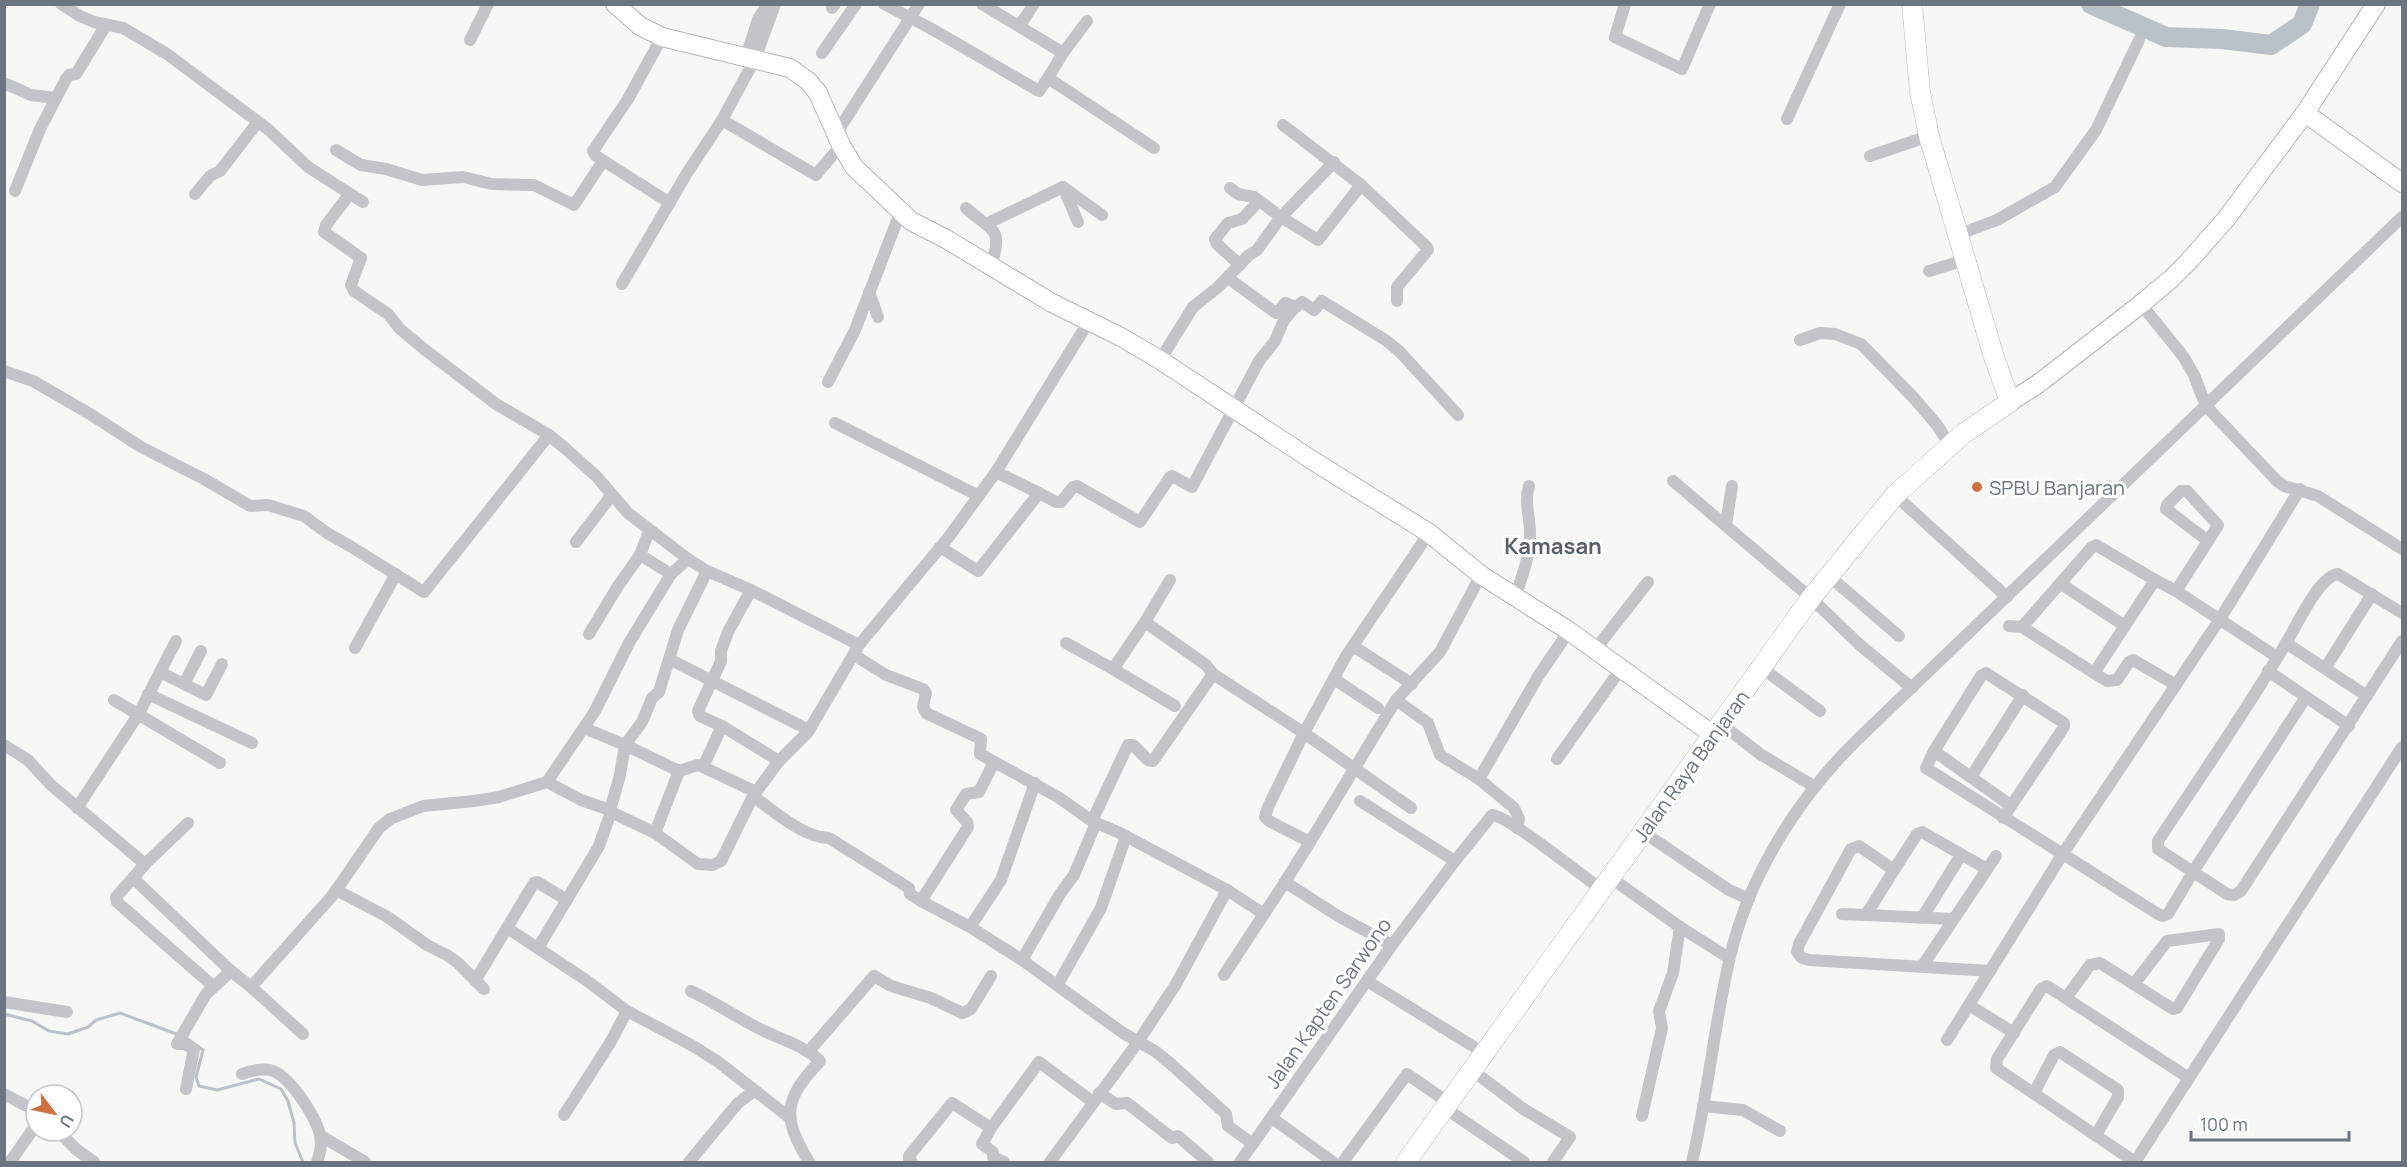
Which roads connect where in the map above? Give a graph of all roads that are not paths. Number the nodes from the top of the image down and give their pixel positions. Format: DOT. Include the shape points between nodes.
graph roads {
  1 [pos="61,4"];
  2 [pos="488,4"];
  3 [pos="615,4"];
  4 [pos="768,4"];
  5 [pos="775,4"];
  6 [pos="856,4"];
  7 [pos="884,4"];
  8 [pos="919,4"];
  9 [pos="982,4"];
  10 [pos="1034,4"];
  11 [pos="1625,4"];
  12 [pos="1710,4"];
  13 [pos="1840,4"];
  14 [pos="1912,4"];
  15 [pos="2376,4"];
  16 [pos="910,18"];
  17 [pos="1087,21"];
  18 [pos="106,25"];
  19 [pos="1020,26"];
  20 [pos="662,37"];
  21 [pos="470,40"];
  22 [pos="2139,40"];
  23 [pos="754,47"];
  24 [pos="1063,52"];
  25 [pos="822,53"];
  26 [pos="1048,78"];
  27 [pos="4,82"];
  28 [pos="56,98"];
  29 [pos="2305,113"];
  30 [pos="1788,119"];
  31 [pos="722,120"];
  32 [pos="258,122"];
  33 [pos="1283,125"];
  34 [pos="1929,136"];
  35 [pos="838,139"];
  36 [pos="1154,148"];
  37 [pos="336,150"];
  38 [pos="1870,156"];
  39 [pos="603,161"];
  40 [pos="1334,162"];
  41 [pos="2403,183"];
  42 [pos="1361,185"];
  43 [pos="1063,187"];
  44 [pos="1230,188"];
  45 [pos="15,191"];
  46 [pos="195,194"];
  47 [pos="350,195"];
  48 [pos="1259,201"];
  49 [pos="363,202"];
  50 [pos="670,203"];
  51 [pos="966,208"];
  52 [pos="900,213"];
  53 [pos="1102,215"];
  54 [pos="1281,217"];
  55 [pos="2403,217"];
  56 [pos="1078,222"];
  57 [pos="986,224"];
  58 [pos="1957,235"];
  59 [pos="1965,260"];
  60 [pos="1240,265"];
  61 [pos="991,266"];
  62 [pos="1929,271"];
  63 [pos="1228,278"];
  64 [pos="622,284"];
  65 [pos="869,292"];
  66 [pos="1397,301"];
  67 [pos="2141,304"];
  68 [pos="1295,307"];
  69 [pos="878,317"];
  70 [pos="1089,321"];
  71 [pos="1800,340"];
  72 [pos="1160,360"];
  73 [pos="4,372"];
  74 [pos="828,382"];
  75 [pos="2010,402"];
  76 [pos="2206,406"];
  77 [pos="1235,410"];
  78 [pos="1458,416"];
  79 [pos="835,423"];
  80 [pos="549,435"];
  81 [pos="1950,445"];
  82 [pos="996,472"];
  83 [pos="1673,481"];
  84 [pos="1528,486"];
  85 [pos="1732,486"];
  86 [pos="2300,489"];
  87 [pos="1039,493"];
  88 [pos="1895,495"];
  89 [pos="612,496"];
  90 [pos="979,496"];
  91 [pos="1726,525"];
  92 [pos="650,531"];
  93 [pos="1429,532"];
  94 [pos="576,542"];
  95 [pos="2208,542"];
  96 [pos="940,547"];
  97 [pos="2403,549"];
  98 [pos="640,555"];
  99 [pos="688,559"];
  100 [pos="707,571"];
  101 [pos="396,574"];
  102 [pos="671,574"];
  103 [pos="1481,574"];
  104 [pos="1829,576"];
  105 [pos="1170,580"];
  106 [pos="2155,580"];
  107 [pos="1648,582"];
  108 [pos="2061,584"];
  109 [pos="751,590"];
  110 [pos="2176,591"];
  111 [pos="2372,594"];
  112 [pos="2007,597"];
  113 [pos="1515,598"];
  114 [pos="1811,598"];
  115 [pos="2403,613"];
  116 [pos="2220,619"];
  117 [pos="1145,622"];
  118 [pos="2125,626"];
  119 [pos="1569,631"];
  120 [pos="589,634"];
  121 [pos="1899,636"];
  122 [pos="176,640"];
  123 [pos="2403,641"];
  124 [pos="1066,643"];
  125 [pos="2286,643"];
  126 [pos="1353,646"];
  127 [pos="355,648"];
  128 [pos="856,650"];
  129 [pos="201,651"];
  130 [pos="1594,651"];
  131 [pos="2277,657"];
  132 [pos="671,660"];
  133 [pos="222,664"];
  134 [pos="1762,668"];
  135 [pos="2326,668"];
  136 [pos="1113,669"];
  137 [pos="1620,670"];
  138 [pos="2268,671"];
  139 [pos="160,672"];
  140 [pos="2094,673"];
  141 [pos="1213,675"];
  142 [pos="1334,679"];
  143 [pos="712,680"];
  144 [pos="184,684"];
  145 [pos="1412,684"];
  146 [pos="2176,685"];
  147 [pos="1912,688"];
  148 [pos="148,694"];
  149 [pos="2023,695"];
  150 [pos="2367,696"];
  151 [pos="2306,697"];
  152 [pos="114,700"];
  153 [pos="1396,700"];
  154 [pos="1175,706"];
  155 [pos="1378,708"];
  156 [pos="1820,711"];
  157 [pos="138,715"];
  158 [pos="722,726"];
  159 [pos="2349,726"];
  160 [pos="584,728"];
  161 [pos="1716,729"];
  162 [pos="809,730"];
  163 [pos="1304,733"];
  164 [pos="252,743"];
  165 [pos="4,745"];
  166 [pos="625,745"];
  167 [pos="2403,747"];
  168 [pos="1934,751"];
  169 [pos="1557,759"];
  170 [pos="779,761"];
  171 [pos="994,762"];
  172 [pos="220,763"];
  173 [pos="703,767"];
  174 [pos="1356,769"];
  175 [pos="679,771"];
  176 [pos="1971,777"];
  177 [pos="1479,779"];
  178 [pos="547,782"];
  179 [pos="1035,783"];
  180 [pos="1815,788"];
  181 [pos="755,794"];
  182 [pos="1360,801"];
  183 [pos="2010,805"];
  184 [pos="77,808"];
  185 [pos="1411,808"];
  186 [pos="611,811"];
  187 [pos="2003,818"];
  188 [pos="1094,822"];
  189 [pos="188,823"];
  190 [pos="1518,824"];
  191 [pos="1643,832"];
  192 [pos="655,833"];
  193 [pos="1126,836"];
  194 [pos="1310,842"];
  195 [pos="1961,855"];
  196 [pos="2062,855"];
  197 [pos="1996,856"];
  198 [pos="145,864"];
  199 [pos="1452,864"];
  200 [pos="1987,869"];
  201 [pos="1894,870"];
  202 [pos="2193,872"];
  203 [pos="133,878"];
  204 [pos="1286,882"];
  205 [pos="1606,885"];
  206 [pos="336,890"];
  207 [pos="1227,890"];
  208 [pos="1749,899"];
  209 [pos="567,900"];
  210 [pos="921,901"];
  211 [pos="1263,914"];
  212 [pos="1842,914"];
  213 [pos="1866,915"];
  214 [pos="1922,918"];
  215 [pos="1953,920"];
  216 [pos="970,927"];
  217 [pos="507,928"];
  218 [pos="1679,932"];
  219 [pos="1392,945"];
  220 [pos="538,948"];
  221 [pos="1022,960"];
  222 [pos="1729,962"];
  223 [pos="1923,965"];
  224 [pos="231,971"];
  225 [pos="1224,975"];
  226 [pos="991,976"];
  227 [pos="1986,978"];
  228 [pos="1367,981"];
  229 [pos="1058,984"];
  230 [pos="2134,984"];
  231 [pos="213,986"];
  232 [pos="251,987"];
  233 [pos="691,991"];
  234 [pos="2067,998"];
  235 [pos="4,1002"];
  236 [pos="1969,1005"];
  237 [pos="627,1011"];
  238 [pos="67,1012"];
  239 [pos="2014,1033"];
  240 [pos="303,1034"];
  241 [pos="1947,1040"];
  242 [pos="1138,1042"];
  243 [pos="809,1051"];
  244 [pos="1484,1053"];
  245 [pos="1473,1070"];
  246 [pos="242,1074"];
  247 [pos="2189,1078"];
  248 [pos="186,1089"];
  249 [pos="754,1091"];
  250 [pos="2034,1093"];
  251 [pos="4,1094"];
  252 [pos="1096,1097"];
  253 [pos="24,1105"];
  254 [pos="1447,1105"];
  255 [pos="1703,1106"];
  256 [pos="564,1115"];
  257 [pos="1642,1116"];
  258 [pos="790,1118"];
  259 [pos="1272,1118"];
  260 [pos="991,1128"];
  261 [pos="1780,1131"];
  262 [pos="2096,1135"];
  263 [pos="321,1136"];
  264 [pos="24,1142"];
  265 [pos="70,1143"];
  266 [pos="1253,1144"];
  267 [pos="10,1162"];
  268 [pos="94,1162"];
  269 [pos="317,1162"];
  270 [pos="365,1162"];
  271 [pos="689,1162"];
  272 [pos="809,1162"];
  273 [pos="912,1162"];
  274 [pos="1004,1162"];
  275 [pos="1050,1162"];
  276 [pos="1208,1162"];
  277 [pos="1240,1162"];
  278 [pos="1333,1162"];
  279 [pos="1343,1162"];
  280 [pos="1406,1162"];
  281 [pos="1524,1162"];
  282 [pos="1553,1162"];
  283 [pos="1692,1162"];
  284 [pos="2135,1162"];
  1 -- 18 [label="street"];
  2 -- 21 [label="street"];
  3 -- 20 [label="street" via="640,26"];
  4 -- 23 [label="street" via="758,19"];
  5 -- 23 [label="street"];
  6 -- 25 [label="street"];
  7 -- 16 [label="street"];
  8 -- 16 [label="street"];
  9 -- 19 [label="street"];
  10 -- 19 [label="street"];
  11 -- 12 [label="street" via="1615,37 1682,69"];
  13 -- 30 [label="street"];
  14 -- 34 [label="main road" via="1920,92"];
  15 -- 29 [label="street"];
  16 -- 26 [label="street" via="1039,91"];
  16 -- 35 [label="street" via="863,91"];
  17 -- 24 [label="street"];
  18 -- 28 [label="street"];
  18 -- 32 [label="street" via="123,28 167,54"];
  19 -- 24 [label="street"];
  20 -- 23 [label="street"];
  20 -- 39 [label="street" via="628,99 593,151"];
  22 -- 58 [label="street" via="2096,130 2055,187 1997,220"];
  23 -- 31 [label="street"];
  23 -- 35 [label="street" via="808,81 818,93"];
  24 -- 26 [label="street"];
  26 -- 36 [label="street"];
  27 -- 28 [label="street" via="31,95"];
  28 -- 45 [label="street"];
  29 -- 41 [label="street"];
  29 -- 67 [label="street" via="2204,244"];
  31 -- 35 [label="street" via="816,175"];
  31 -- 50 [label="street"];
  32 -- 46 [label="street" via="220,171 210,176"];
  32 -- 47 [label="street" via="308,167"];
  33 -- 40 [label="street"];
  34 -- 38 [label="street"];
  34 -- 58 [label="main road"];
  35 -- 52 [label="street" via="854,167"];
  37 -- 39 [label="street" via="361,165 422,180 463,177 492,184 534,185 574,205"];
  39 -- 50 [label="street"];
  40 -- 42 [label="street"];
  40 -- 54 [label="street"];
  42 -- 54 [label="street" via="1318,240"];
  42 -- 66 [label="street" via="1428,250 1396,287"];
  43 -- 53 [label="street"];
  43 -- 56 [label="street"];
  43 -- 57 [label="street"];
  44 -- 48 [label="street"];
  47 -- 49 [label="street"];
  47 -- 80 [label="street" via="324,232 361,258 351,285 354,291 388,314 414,341 496,404"];
  48 -- 54 [label="street"];
  48 -- 60 [label="street" via="1242,219 1228,223 1215,239"];
  50 -- 64 [label="street"];
  51 -- 57 [label="street"];
  52 -- 61 [label="street"];
  52 -- 65 [label="street"];
  54 -- 60 [label="street" via="1257,250"];
  55 -- 76 [label="street"];
  57 -- 61 [label="street" via="996,234"];
  58 -- 59 [label="main road"];
  59 -- 62 [label="street"];
  59 -- 75 [label="main road"];
  60 -- 63 [label="street"];
  61 -- 70 [label="street"];
  63 -- 68 [label="street" via="1276,313 1285,303"];
  63 -- 72 [label="street" via="1193,307"];
  65 -- 69 [label="street"];
  65 -- 74 [label="street" via="855,330"];
  67 -- 75 [label="street"];
  67 -- 76 [label="street" via="2183,356"];
  68 -- 77 [label="street"];
  68 -- 78 [label="street" via="1302,302 1314,310 1322,301 1387,341"];
  70 -- 72 [label="street"];
  70 -- 82 [label="street"];
  71 -- 81 [label="street" via="1820,333 1861,344 1913,397"];
  72 -- 77 [label="street"];
  73 -- 101 [label="street" via="33,381 141,447 250,506 268,505 304,516"];
  75 -- 81 [label="main road, Jalan Raya Banjaran"];
  76 -- 86 [label="street" via="2277,481"];
  76 -- 112 [label="street"];
  77 -- 87 [label="street" via="1194,485 1189,487 1170,477 1140,522 1077,486 1061,502"];
  77 -- 93 [label="street"];
  79 -- 90 [label="street"];
  80 -- 89 [label="street" via="596,476"];
  80 -- 101 [label="street" via="424,592"];
  81 -- 88 [label="main road, Jalan Raya Banjaran"];
  82 -- 87 [label="street"];
  82 -- 90 [label="street"];
  83 -- 91 [label="street"];
  84 -- 113 [label="street" via="1529,555"];
  85 -- 91 [label="street"];
  86 -- 97 [label="street" via="2318,496"];
  86 -- 116 [label="street"];
  87 -- 96 [label="street" via="978,571"];
  88 -- 104 [label="main road, Jalan Raya Banjaran"];
  88 -- 112 [label="street"];
  89 -- 92 [label="street"];
  89 -- 94 [label="street"];
  90 -- 96 [label="street"];
  91 -- 114 [label="street"];
  92 -- 98 [label="street"];
  92 -- 99 [label="street"];
  93 -- 103 [label="street"];
  93 -- 126 [label="street"];
  95 -- 110 [label="street"];
  96 -- 128 [label="street"];
  98 -- 102 [label="street"];
  98 -- 120 [label="street"];
  99 -- 100 [label="street"];
  99 -- 102 [label="street"];
  100 -- 109 [label="street"];
  100 -- 132 [label="street" via="678,630"];
  101 -- 127 [label="street"];
  102 -- 160 [label="street"];
  103 -- 113 [label="street"];
  103 -- 145 [label="street" via="1440,652"];
  104 -- 114 [label="main road, Jalan Raya Banjaran"];
  104 -- 121 [label="street"];
  105 -- 117 [label="street"];
  106 -- 108 [label="street" via="2096,544"];
  106 -- 110 [label="street"];
  106 -- 118 [label="street"];
  107 -- 130 [label="street"];
  108 -- 118 [label="street"];
  108 -- 140 [label="street" via="2016,626"];
  109 -- 128 [label="street"];
  109 -- 143 [label="street" via="728,632"];
  110 -- 116 [label="street"];
  111 -- 115 [label="street"];
  111 -- 125 [label="street" via="2338,574 2329,577"];
  111 -- 135 [label="street"];
  112 -- 147 [label="street"];
  113 -- 119 [label="street"];
  114 -- 134 [label="main road, Jalan Raya Banjaran"];
  114 -- 147 [label="street"];
  116 -- 131 [label="street"];
  116 -- 146 [label="street"];
  117 -- 136 [label="street"];
  117 -- 141 [label="street" via="1206,665"];
  118 -- 140 [label="street"];
  119 -- 130 [label="street"];
  119 -- 177 [label="street"];
  122 -- 139 [label="street"];
  123 -- 150 [label="street"];
  124 -- 136 [label="street"];
  125 -- 131 [label="street"];
  125 -- 135 [label="street"];
  126 -- 142 [label="street"];
  126 -- 145 [label="street"];
  128 -- 162 [label="street"];
  128 -- 171 [label="street" via="885,675 926,690 922,706 926,713 981,739 979,753"];
  129 -- 144 [label="street"];
  130 -- 137 [label="street"];
  131 -- 138 [label="street"];
  132 -- 143 [label="street"];
  132 -- 166 [label="street" via="659,692"];
  133 -- 144 [label="street" via="206,695"];
  134 -- 156 [label="street"];
  134 -- 161 [label="main road, Jalan Raya Banjaran"];
  135 -- 150 [label="street"];
  136 -- 154 [label="street"];
  137 -- 161 [label="street"];
  137 -- 169 [label="street"];
  138 -- 151 [label="street"];
  138 -- 202 [label="street" via="2158,841 2158,849"];
  139 -- 144 [label="street"];
  139 -- 148 [label="street"];
  140 -- 146 [label="street" via="2107,681 2117,680 2133,660"];
  141 -- 163 [label="street"];
  141 -- 188 [label="street" via="1153,761 1128,745"];
  142 -- 155 [label="street"];
  142 -- 163 [label="street"];
  143 -- 158 [label="street" via="698,713"];
  143 -- 162 [label="street"];
  145 -- 153 [label="street"];
  146 -- 196 [label="street"];
  147 -- 180 [label="street" via="1842,755"];
  148 -- 157 [label="street"];
  148 -- 164 [label="street"];
  149 -- 168 [label="street" via="1983,674"];
  149 -- 176 [label="street"];
  149 -- 183 [label="street" via="2062,721 2064,727"];
  150 -- 159 [label="street"];
  151 -- 159 [label="street"];
  151 -- 202 [label="street"];
  152 -- 157 [label="street"];
  153 -- 174 [label="street"];
  153 -- 177 [label="street" via="1428,723 1440,755"];
  157 -- 172 [label="street"];
  157 -- 184 [label="street"];
  158 -- 170 [label="street"];
  158 -- 173 [label="street"];
  159 -- 202 [label="street" via="2241,891 2226,894"];
  160 -- 166 [label="street"];
  160 -- 178 [label="street"];
  161 -- 180 [label="street"];
  161 -- 191 [label="main road, Jalan Raya Banjaran"];
  162 -- 170 [label="street"];
  163 -- 174 [label="street"];
  163 -- 194 [label="street" via="1265,817"];
  165 -- 184 [label="street" via="28,760"];
  166 -- 175 [label="street"];
  166 -- 186 [label="street"];
  167 -- 247 [label="street"];
  168 -- 176 [label="street"];
  168 -- 187 [label="street" via="1928,770"];
  170 -- 181 [label="street"];
  171 -- 179 [label="street"];
  171 -- 210 [label="street" via="979,792 966,794 956,810 968,827"];
  173 -- 175 [label="street"];
  173 -- 181 [label="street"];
  174 -- 185 [label="street"];
  174 -- 194 [label="street"];
  175 -- 192 [label="street"];
  176 -- 183 [label="street"];
  177 -- 190 [label="street" via="1514,808"];
  178 -- 186 [label="street"];
  178 -- 206 [label="street" via="491,798 423,806 390,819 379,828"];
  179 -- 188 [label="street"];
  179 -- 216 [label="street" via="1001,880"];
  180 -- 208 [label="street" via="1779,839"];
  181 -- 192 [label="street" via="721,861 712,865 698,864"];
  181 -- 210 [label="street" via="780,817 814,835 829,838 909,888 910,894"];
  182 -- 199 [label="street"];
  183 -- 187 [label="street"];
  184 -- 198 [label="street"];
  186 -- 192 [label="street"];
  186 -- 209 [label="street" via="599,846"];
  187 -- 196 [label="street"];
  188 -- 193 [label="street"];
  188 -- 221 [label="street" via="1076,870"];
  189 -- 198 [label="street"];
  190 -- 199 [label="street, Jalan Kapten Sarwono" via="1492,815"];
  190 -- 205 [label="street"];
  191 -- 205 [label="main road, Jalan Raya Banjaran"];
  191 -- 208 [label="street" via="1729,890"];
  193 -- 207 [label="street"];
  193 -- 229 [label="street" via="1101,908"];
  194 -- 204 [label="street"];
  195 -- 200 [label="street"];
  195 -- 201 [label="street" via="1919,833"];
  195 -- 214 [label="street"];
  196 -- 202 [label="street" via="2163,916 2168,915"];
  196 -- 227 [label="street"];
  197 -- 200 [label="street"];
  198 -- 203 [label="street"];
  199 -- 219 [label="street, Jalan Kapten Sarwono"];
  200 -- 215 [label="street"];
  201 -- 213 [label="street"];
  201 -- 223 [label="street" via="1859,846 1851,849 1797,952 1809,960"];
  203 -- 224 [label="street"];
  203 -- 231 [label="street" via="117,902"];
  204 -- 211 [label="street"];
  204 -- 219 [label="street"];
  205 -- 218 [label="street"];
  205 -- 244 [label="main road, Jalan Raya Banjaran"];
  206 -- 217 [label="street" via="447,955 479,985"];
  206 -- 232 [label="street"];
  207 -- 211 [label="street"];
  207 -- 242 [label="street" via="1190,961"];
  208 -- 222 [label="street"];
  209 -- 217 [label="street" via="534,883"];
  209 -- 220 [label="street"];
  210 -- 216 [label="street"];
  211 -- 225 [label="street"];
  212 -- 213 [label="street"];
  213 -- 214 [label="street"];
  214 -- 215 [label="street"];
  215 -- 223 [label="street"];
  216 -- 221 [label="street"];
  217 -- 220 [label="street"];
  218 -- 222 [label="street"];
  218 -- 257 [label="street" via="1673,973 1659,1011 1662,1028"];
  219 -- 228 [label="street, Jalan Kapten Sarwono"];
  220 -- 237 [label="street"];
  221 -- 229 [label="street"];
  222 -- 255 [label="street"];
  223 -- 227 [label="street"];
  224 -- 231 [label="street"];
  224 -- 232 [label="street"];
  226 -- 243 [label="street" via="971,1009 962,1013 874,976"];
  227 -- 236 [label="street"];
  228 -- 244 [label="street"];
  228 -- 259 [label="street, Jalan Kapten Sarwono"];
  229 -- 242 [label="street"];
  230 -- 230 [label="street" via="2167,941 2218,934 2219,939 2177,1008 2170,1009"];
  230 -- 234 [label="street" via="2094,963"];
  231 -- 248 [label="street" via="177,1044 194,1049"];
  232 -- 240 [label="street"];
  233 -- 243 [label="street" via="757,1028"];
  234 -- 239 [label="street" via="2047,986 2041,989"];
  234 -- 247 [label="street"];
  235 -- 238 [label="street"];
  236 -- 239 [label="street"];
  236 -- 241 [label="street"];
  237 -- 249 [label="street" via="693,1046"];
  237 -- 256 [label="street"];
  239 -- 250 [label="street" via="1995,1066"];
  242 -- 252 [label="street"];
  242 -- 266 [label="street" via="1172,1065 1226,1114 1228,1126"];
  243 -- 258 [label="street" via="820,1061 796,1088"];
  244 -- 245 [label="main road, Jalan Raya Banjaran"];
  245 -- 254 [label="main road, Jalan Raya Banjaran"];
  245 -- 282 [label="street" via="1522,1108 1570,1137"];
  246 -- 263 [label="street" via="269,1070 292,1084"];
  247 -- 284 [label="street"];
  249 -- 258 [label="street"];
  249 -- 271 [label="street" via="738,1103"];
  250 -- 262 [label="street"];
  250 -- 262 [label="street" via="2054,1055 2060,1052 2118,1090 2118,1097"];
  251 -- 253 [label="street"];
  252 -- 260 [label="street" via="1039,1062"];
  252 -- 275 [label="street"];
  252 -- 276 [label="street" via="1116,1104 1127,1103 1172,1138 1178,1136"];
  254 -- 279 [label="street" via="1407,1074"];
  254 -- 280 [label="main road, Jalan Raya Banjaran"];
  254 -- 281 [label="street"];
  255 -- 261 [label="street" via="1743,1110"];
  255 -- 283 [label="street"];
  258 -- 272 [label="street"];
  259 -- 266 [label="street, Jalan Kapten Sarwono"];
  259 -- 278 [label="street"];
  260 -- 273 [label="street" via="952,1103 909,1156"];
  260 -- 274 [label="street" via="982,1144 993,1152 993,1157"];
  262 -- 284 [label="street"];
  263 -- 269 [label="street"];
  263 -- 270 [label="street"];
  264 -- 267 [label="street"];
  265 -- 268 [label="street"];
  266 -- 277 [label="street, Jalan Kapten Sarwono"];
}
